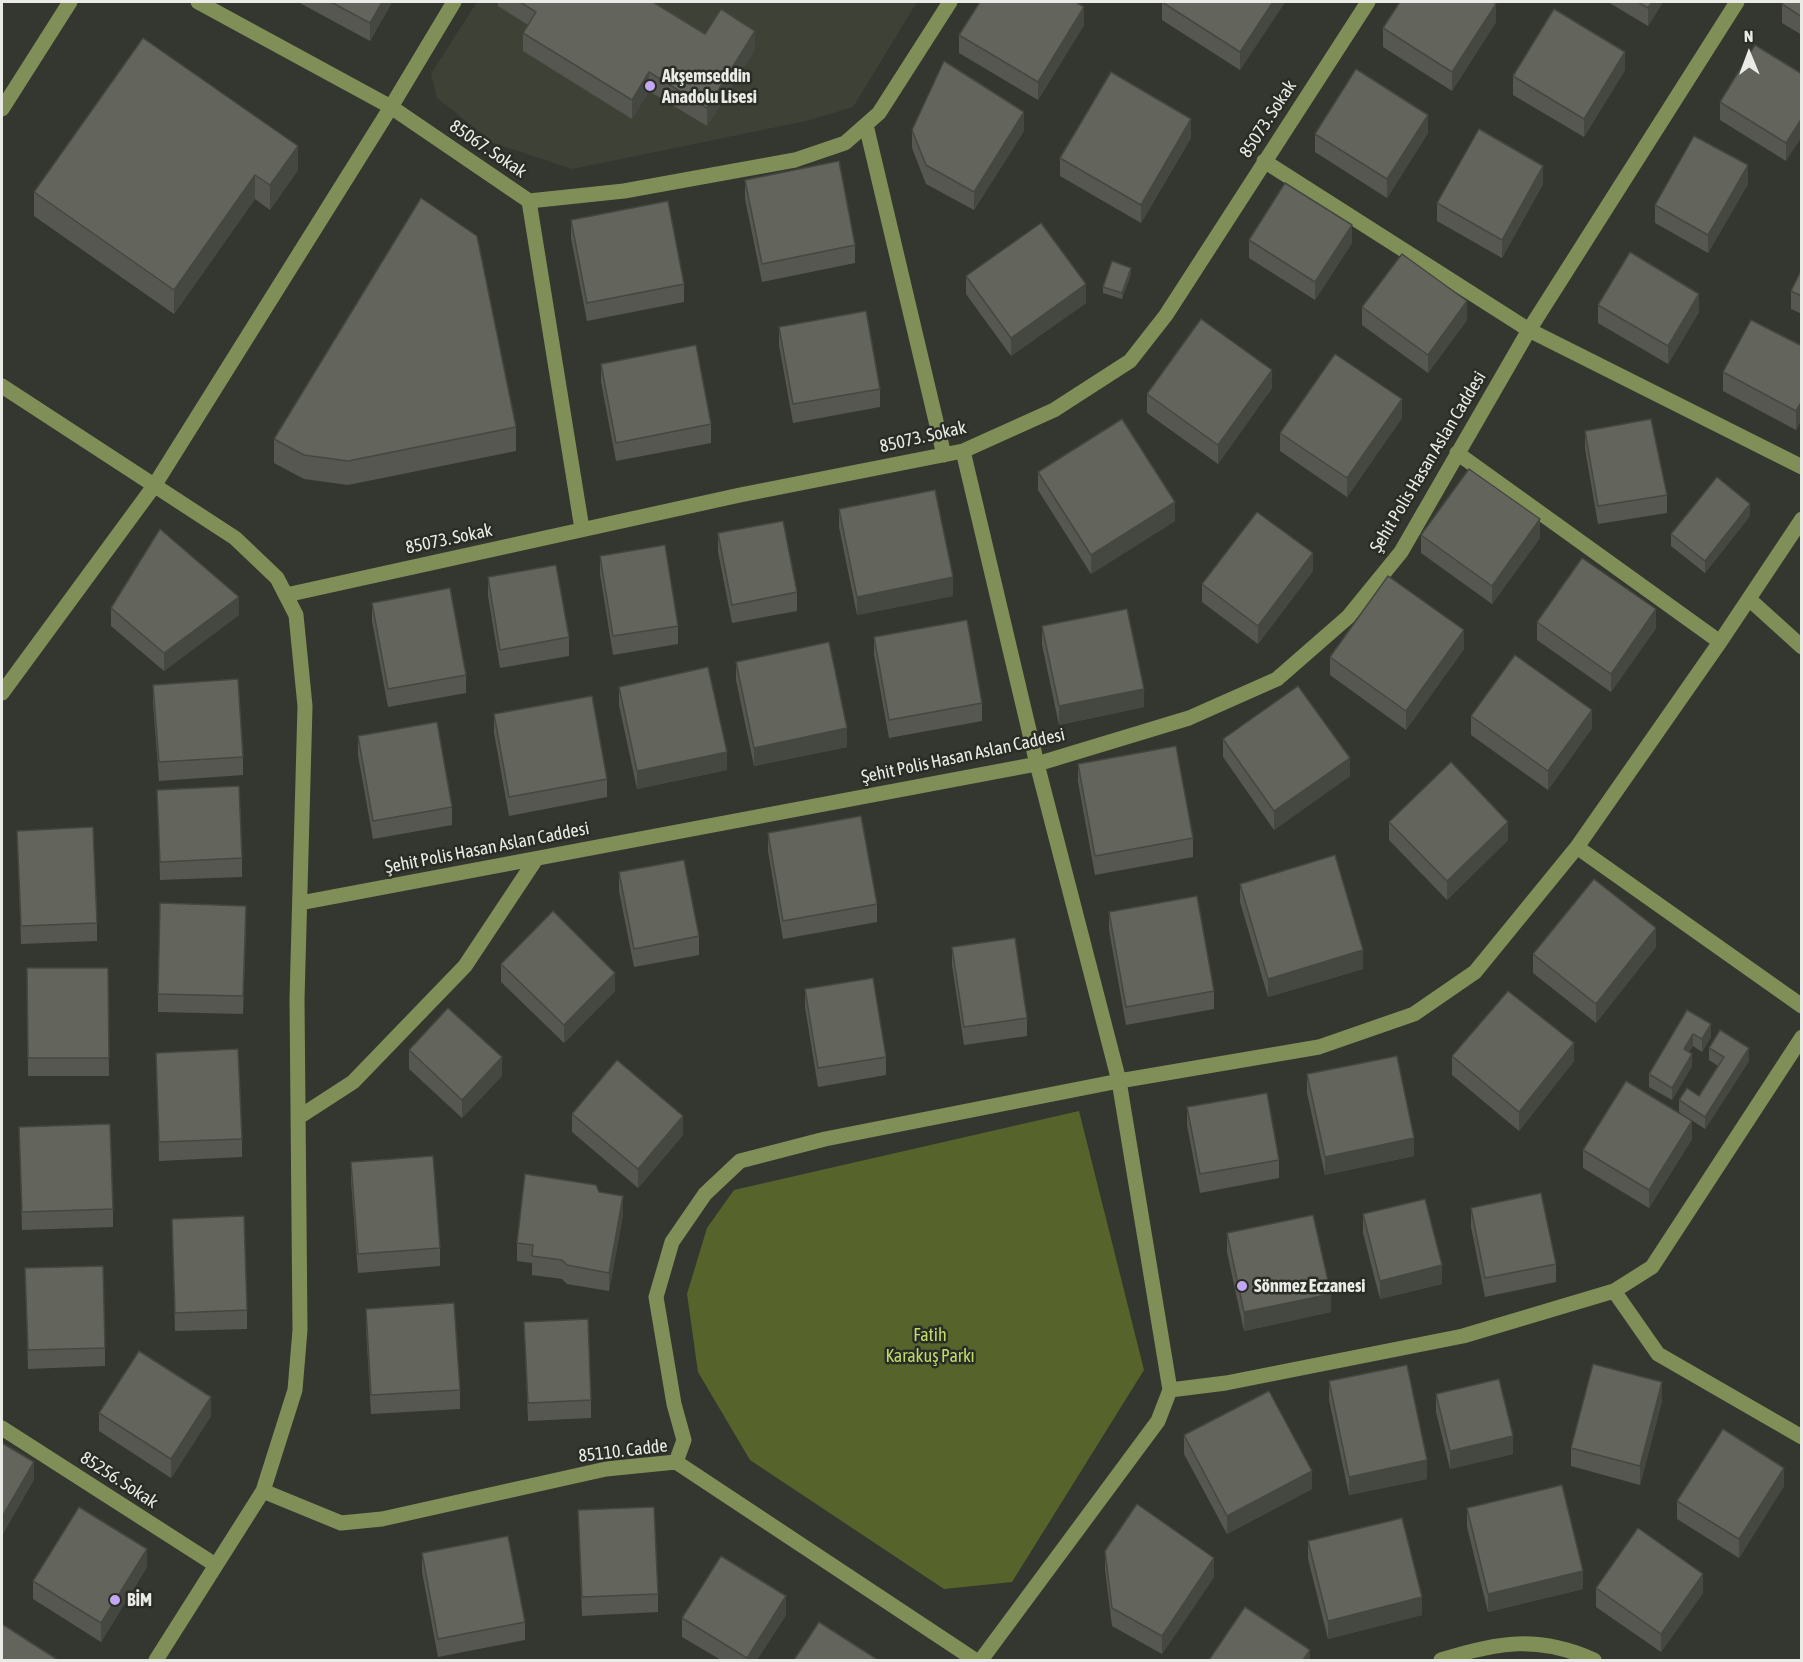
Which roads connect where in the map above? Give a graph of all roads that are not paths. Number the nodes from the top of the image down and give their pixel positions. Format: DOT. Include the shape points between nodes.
graph roads {
  1 [pos="70,2"];
  2 [pos="198,2"];
  3 [pos="454,2"];
  4 [pos="950,2"];
  5 [pos="1368,2"];
  6 [pos="1737,2"];
  7 [pos="391,107"];
  8 [pos="2,109"];
  9 [pos="866,125"];
  10 [pos="1264,162"];
  11 [pos="529,201"];
  12 [pos="1528,330"];
  13 [pos="2,387"];
  14 [pos="963,451"];
  15 [pos="1457,453"];
  16 [pos="944,455"];
  17 [pos="1802,467"];
  18 [pos="154,486"];
  19 [pos="1802,519"];
  20 [pos="582,529"];
  21 [pos="286,595"];
  22 [pos="1749,598"];
  23 [pos="1720,642"];
  24 [pos="1802,647"];
  25 [pos="2,693"];
  26 [pos="1037,764"];
  27 [pos="1577,847"];
  28 [pos="536,859"];
  29 [pos="300,903"];
  30 [pos="1802,1006"];
  31 [pos="1802,1037"];
  32 [pos="1119,1081"];
  33 [pos="299,1117"];
  34 [pos="1614,1291"];
  35 [pos="1170,1389"];
  36 [pos="2,1428"];
  37 [pos="1802,1437"];
  38 [pos="676,1462"];
  39 [pos="263,1491"];
  40 [pos="214,1564"];
  41 [pos="156,1660"];
  42 [pos="975,1660"];
  43 [pos="981,1660"];
  44 [pos="1441,1660"];
  45 [pos="1594,1660"];
  1 -- 8 [label="street"];
  2 -- 7 [label="street, 85067. Sokak"];
  3 -- 7 [label="street"];
  4 -- 9 [label="street" via="879,113"];
  5 -- 10 [label="street, 85073. Sokak"];
  6 -- 12 [label="street, Şehit Polis Hasan Aslan Caddesi"];
  7 -- 11 [label="street, 85067. Sokak"];
  7 -- 18 [label="street"];
  9 -- 11 [label="street" via="845,143 795,160 624,191"];
  9 -- 16 [label="street"];
  10 -- 12 [label="street"];
  10 -- 14 [label="street, 85073. Sokak" via="1166,315 1130,361 1054,410"];
  11 -- 20 [label="street, 85067. Sokak"];
  12 -- 15 [label="street, Şehit Polis Hasan Aslan Caddesi"];
  12 -- 17 [label="street"];
  13 -- 18 [label="street"];
  14 -- 16 [label="street, 85073. Sokak"];
  14 -- 26 [label="street"];
  15 -- 23 [label="street"];
  15 -- 26 [label="street, Şehit Polis Hasan Aslan Caddesi" via="1401,552 1348,617 1277,679 1190,718"];
  16 -- 20 [label="street, 85073. Sokak"];
  18 -- 21 [label="street" via="235,538 277,578"];
  18 -- 25 [label="street"];
  19 -- 22 [label="street"];
  20 -- 21 [label="street, 85073. Sokak"];
  21 -- 29 [label="street" via="296,615 305,706"];
  22 -- 23 [label="street"];
  22 -- 24 [label="street"];
  23 -- 27 [label="street"];
  26 -- 28 [label="street, Şehit Polis Hasan Aslan Caddesi"];
  26 -- 32 [label="street"];
  27 -- 30 [label="street"];
  27 -- 32 [label="street" via="1475,972 1414,1014 1319,1047"];
  28 -- 29 [label="street, Şehit Polis Hasan Aslan Caddesi"];
  28 -- 33 [label="street" via="465,966 353,1082"];
  29 -- 33 [label="street"];
  31 -- 34 [label="street" via="1652,1267"];
  32 -- 35 [label="street"];
  32 -- 38 [label="street" via="825,1139 740,1161 705,1194 672,1242 656,1297 684,1440"];
  33 -- 39 [label="street" via="300,1340 295,1390"];
  34 -- 35 [label="street" via="1463,1336 1226,1383"];
  34 -- 37 [label="street" via="1658,1354"];
  35 -- 43 [label="street" via="1158,1421"];
  36 -- 40 [label="street, 85256. Sokak"];
  38 -- 39 [label="street, 85110. Cadde" via="606,1469 382,1519 341,1523"];
  38 -- 42 [label="street, 85110. Cadde"];
  39 -- 40 [label="street"];
  40 -- 41 [label="street"];
  44 -- 45 [label="street" via="1484,1646 1548,1644"];
}
